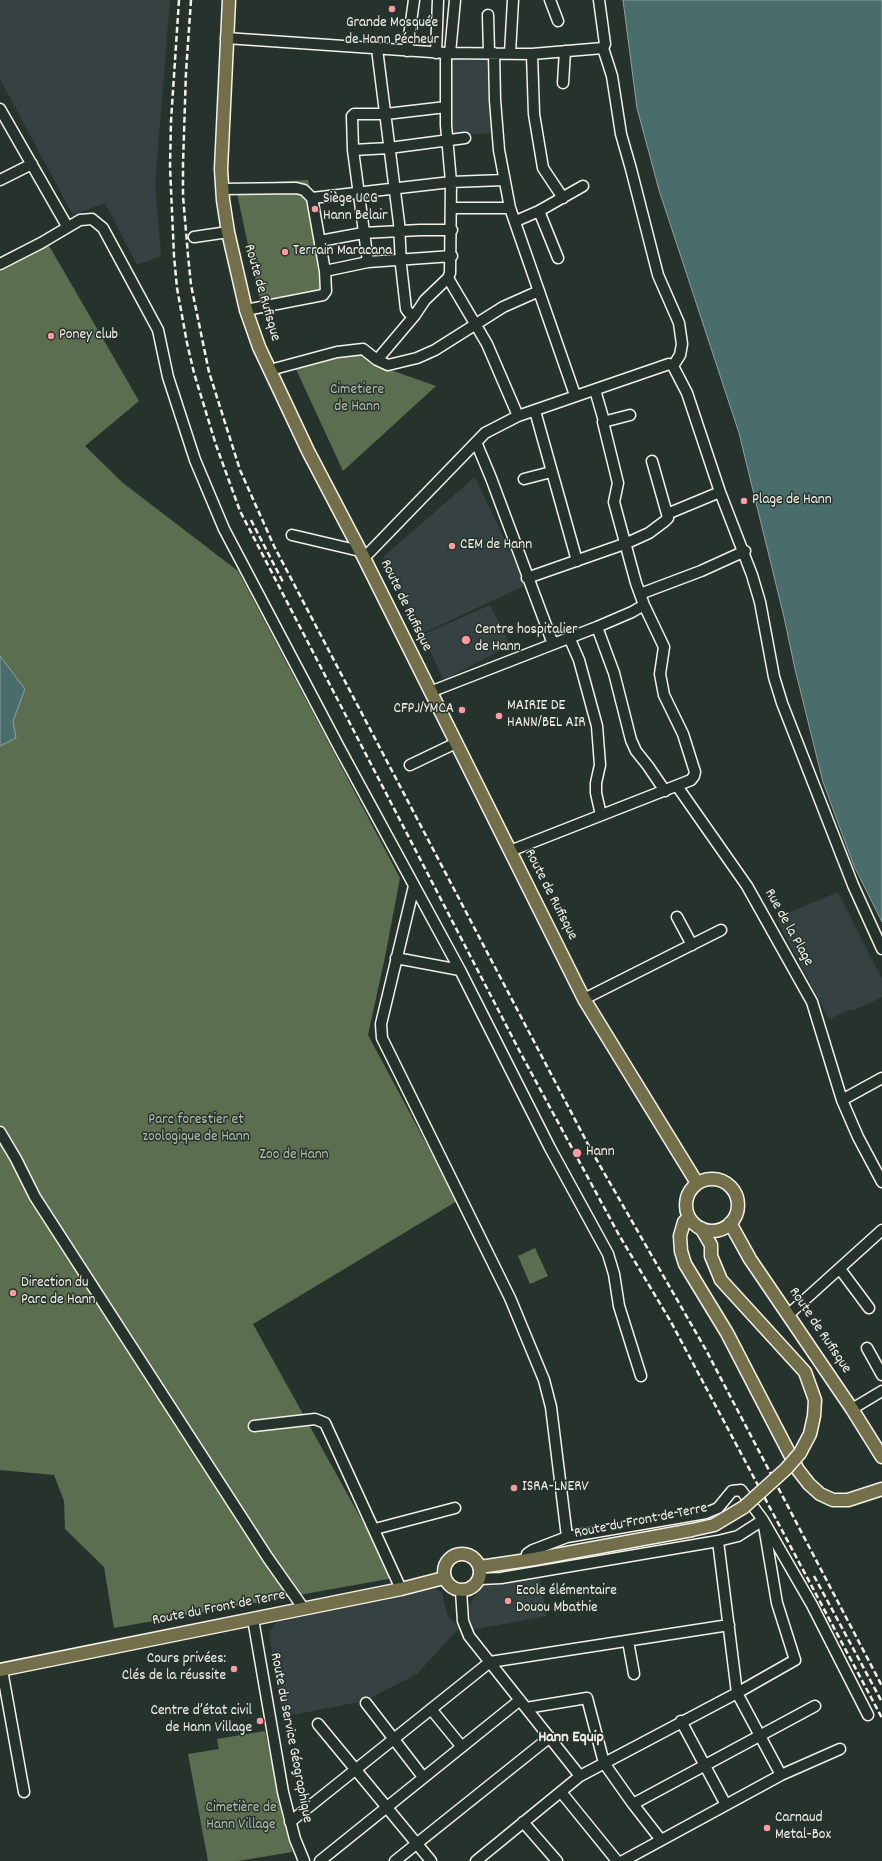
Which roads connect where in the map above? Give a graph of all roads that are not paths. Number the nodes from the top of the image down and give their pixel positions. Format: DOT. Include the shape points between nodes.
graph roads {
  1 [pos="229,0"];
  2 [pos="414,0"];
  3 [pos="438,0"];
  4 [pos="455,0"];
  5 [pos="514,0"];
  6 [pos="550,0"];
  7 [pos="599,0"];
  8 [pos="488,15"];
  9 [pos="558,22"];
  10 [pos="226,38"];
  11 [pos="604,48"];
  12 [pos="376,49"];
  13 [pos="407,51"];
  14 [pos="566,51"];
  15 [pos="444,53"];
  16 [pos="492,53"];
  17 [pos="510,53"];
  18 [pos="532,54"];
  19 [pos="563,83"];
  20 [pos="446,107"];
  21 [pos="0,109"];
  22 [pos="386,114"];
  23 [pos="465,138"];
  24 [pos="448,140"];
  25 [pos="389,148"];
  26 [pos="353,150"];
  27 [pos="32,164"];
  28 [pos="0,180"];
  29 [pos="504,180"];
  30 [pos="451,182"];
  31 [pos="583,186"];
  32 [pos="222,189"];
  33 [pos="395,190"];
  34 [pos="358,192"];
  35 [pos="312,198"];
  36 [pos="563,198"];
  37 [pos="452,208"];
  38 [pos="510,208"];
  39 [pos="539,211"];
  40 [pos="516,221"];
  41 [pos="67,226"];
  42 [pos="452,230"];
  43 [pos="228,232"];
  44 [pos="400,232"];
  45 [pos="363,233"];
  46 [pos="194,237"];
  47 [pos="320,241"];
  48 [pos="452,256"];
  49 [pos="558,258"];
  50 [pos="400,260"];
  51 [pos="368,262"];
  52 [pos="0,264"];
  53 [pos="325,272"];
  54 [pos="448,278"];
  55 [pos="539,291"];
  56 [pos="246,310"];
  57 [pos="415,315"];
  58 [pos="476,323"];
  59 [pos="377,360"];
  60 [pos="673,366"];
  61 [pos="270,370"];
  62 [pos="595,390"];
  63 [pos="575,395"];
  64 [pos="535,411"];
  65 [pos="630,415"];
  66 [pos="518,416"];
  67 [pos="604,421"];
  68 [pos="476,442"];
  69 [pos="652,461"];
  70 [pos="551,472"];
  71 [pos="524,479"];
  72 [pos="720,492"];
  73 [pos="667,514"];
  74 [pos="292,535"];
  75 [pos="627,543"];
  76 [pos="745,551"];
  77 [pos="362,555"];
  78 [pos="577,561"];
  79 [pos="527,578"];
  80 [pos="640,594"];
  81 [pos="644,605"];
  82 [pos="597,627"];
  83 [pos="569,637"];
  84 [pos="553,644"];
  85 [pos="430,692"];
  86 [pos="456,743"];
  87 [pos="410,766"];
  88 [pos="676,786"];
  89 [pos="664,791"];
  90 [pos="601,815"];
  91 [pos="510,851"];
  92 [pos="414,886"];
  93 [pos="678,917"];
  94 [pos="721,930"];
  95 [pos="692,945"];
  96 [pos="882,949"];
  97 [pos="396,958"];
  98 [pos="460,970"];
  99 [pos="584,999"];
  100 [pos="882,1078"];
  101 [pos="842,1100"];
  102 [pos="0,1132"];
  103 [pos="882,1182"];
  104 [pos="697,1183"];
  105 [pos="689,1217"];
  106 [pos="730,1223"];
  107 [pos="701,1228"];
  108 [pos="719,1230"];
  109 [pos="881,1232"];
  110 [pos="711,1246"];
  111 [pos="840,1269"];
  112 [pos="869,1308"];
  113 [pos="789,1314"];
  114 [pos="867,1348"];
  115 [pos="882,1375"];
  116 [pos="642,1376"];
  117 [pos="882,1391"];
  118 [pos="852,1409"];
  119 [pos="254,1426"];
  120 [pos="882,1457"];
  121 [pos="882,1489"];
  122 [pos="455,1508"];
  123 [pos="763,1520"];
  124 [pos="374,1529"];
  125 [pos="568,1537"];
  126 [pos="718,1541"];
  127 [pos="527,1560"];
  128 [pos="500,1564"];
  129 [pos="480,1573"];
  130 [pos="444,1578"];
  131 [pos="501,1578"];
  132 [pos="401,1589"];
  133 [pos="461,1591"];
  134 [pos="304,1609"];
  135 [pos="253,1619"];
  136 [pos="729,1625"];
  137 [pos="628,1640"];
  138 [pos="490,1662"];
  139 [pos="1,1670"];
  140 [pos="634,1674"];
  141 [pos="737,1693"];
  142 [pos="366,1703"];
  143 [pos="523,1704"];
  144 [pos="815,1706"];
  145 [pos="431,1709"];
  146 [pos="868,1716"];
  147 [pos="681,1721"];
  148 [pos="318,1724"];
  149 [pos="759,1736"];
  150 [pos="550,1737"];
  151 [pos="394,1739"];
  152 [pos="462,1747"];
  153 [pos="840,1748"];
  154 [pos="604,1763"];
  155 [pos="704,1766"];
  156 [pos="356,1770"];
  157 [pos="781,1775"];
  158 [pos="580,1776"];
  159 [pos="423,1777"];
  160 [pos="24,1792"];
  161 [pos="561,1792"];
  162 [pos="633,1804"];
  163 [pos="726,1805"];
  164 [pos="386,1806"];
  165 [pos="290,1822"];
  166 [pos="523,1822"];
  167 [pos="661,1840"];
  168 [pos="417,1844"];
  169 [pos="488,1857"];
  170 [pos="304,1861"];
  171 [pos="320,1861"];
  172 [pos="395,1861"];
  173 [pos="431,1861"];
  174 [pos="476,1861"];
  175 [pos="557,1861"];
  176 [pos="617,1861"];
  177 [pos="623,1861"];
  1 -- 10 [label="main road, Route de Rufisque"];
  2 -- 13 [label="street"];
  3 -- 15 [label="street"];
  4 -- 15 [label="street"];
  5 -- 17 [label="street"];
  6 -- 9 [label="street"];
  7 -- 11 [label="street"];
  8 -- 16 [label="street"];
  10 -- 12 [label="street"];
  10 -- 32 [label="main road, Route de Rufisque"];
  11 -- 14 [label="street"];
  11 -- 60 [label="street" via="612,76 621,134 632,168 658,275 679,323 682,344 680,355"];
  12 -- 13 [label="street"];
  12 -- 22 [label="street"];
  13 -- 15 [label="street"];
  14 -- 18 [label="street"];
  14 -- 19 [label="street"];
  15 -- 16 [label="street"];
  15 -- 20 [label="street"];
  16 -- 17 [label="street"];
  16 -- 29 [label="street" via="499,150"];
  17 -- 18 [label="street"];
  18 -- 36 [label="street" via="534,114 543,168"];
  20 -- 22 [label="street"];
  20 -- 24 [label="street"];
  21 -- 27 [label="street"];
  22 -- 25 [label="street"];
  22 -- 26 [label="street" via="352,116"];
  23 -- 24 [label="street"];
  24 -- 25 [label="street"];
  24 -- 30 [label="street"];
  25 -- 26 [label="street"];
  25 -- 33 [label="street"];
  26 -- 34 [label="street"];
  27 -- 28 [label="street"];
  27 -- 41 [label="street"];
  29 -- 30 [label="street"];
  29 -- 38 [label="street"];
  30 -- 33 [label="street"];
  30 -- 37 [label="street"];
  31 -- 36 [label="street"];
  32 -- 35 [label="street" via="296,188 304,190"];
  32 -- 43 [label="main road, Route de Rufisque"];
  33 -- 34 [label="street"];
  33 -- 44 [label="street"];
  34 -- 35 [label="street"];
  34 -- 45 [label="street"];
  35 -- 47 [label="street"];
  36 -- 39 [label="street"];
  37 -- 38 [label="street"];
  37 -- 42 [label="street"];
  38 -- 40 [label="street"];
  39 -- 40 [label="street"];
  39 -- 49 [label="street"];
  40 -- 55 [label="street"];
  41 -- 52 [label="street"];
  41 -- 92 [label="street" via="87,218 103,228 158,330 168,377 195,460 224,529"];
  42 -- 44 [label="street"];
  42 -- 48 [label="street"];
  43 -- 46 [label="street"];
  43 -- 56 [label="main road, Route de Rufisque"];
  44 -- 45 [label="street"];
  44 -- 50 [label="street"];
  45 -- 47 [label="street"];
  45 -- 51 [label="street"];
  47 -- 53 [label="street"];
  48 -- 50 [label="street"];
  48 -- 54 [label="street"];
  50 -- 51 [label="street"];
  50 -- 57 [label="street" via="406,309"];
  51 -- 53 [label="street"];
  53 -- 56 [label="street" via="327,287 323,295"];
  54 -- 57 [label="street" via="425,300"];
  54 -- 58 [label="street"];
  55 -- 58 [label="street" via="503,307"];
  55 -- 63 [label="street"];
  56 -- 61 [label="main road, Route de Rufisque"];
  57 -- 59 [label="street"];
  58 -- 59 [label="street" via="417,358 388,365"];
  58 -- 66 [label="street"];
  59 -- 61 [label="street" via="363,349 337,352"];
  60 -- 62 [label="street" via="669,364"];
  60 -- 72 [label="street" via="687,393"];
  61 -- 77 [label="main road, Route de Rufisque" via="308,451"];
  62 -- 63 [label="street"];
  62 -- 67 [label="street"];
  63 -- 64 [label="street"];
  64 -- 66 [label="street"];
  64 -- 70 [label="street"];
  65 -- 67 [label="street"];
  66 -- 68 [label="street" via="485,433"];
  67 -- 75 [label="street" via="618,482 614,502"];
  68 -- 77 [label="street"];
  68 -- 79 [label="street"];
  69 -- 73 [label="street"];
  70 -- 71 [label="street"];
  70 -- 78 [label="street"];
  72 -- 73 [label="street"];
  72 -- 76 [label="street"];
  73 -- 75 [label="street" via="665,522"];
  74 -- 77 [label="street"];
  75 -- 78 [label="street"];
  75 -- 80 [label="street"];
  76 -- 80 [label="street"];
  76 -- 96 [label="street" via="760,602 774,677 782,703 853,885"];
  77 -- 85 [label="main road, Route de Rufisque"];
  78 -- 79 [label="street"];
  79 -- 84 [label="street"];
  80 -- 81 [label="street"];
  81 -- 82 [label="street"];
  81 -- 88 [label="street" via="664,648 660,674 664,694 683,734 695,772 691,780"];
  82 -- 83 [label="street"];
  82 -- 89 [label="street" via="614,673 633,746"];
  83 -- 84 [label="street"];
  83 -- 90 [label="street" via="579,660 597,726 600,764 596,793"];
  84 -- 85 [label="street"];
  85 -- 86 [label="main road, Route de Rufisque"];
  86 -- 87 [label="street"];
  86 -- 91 [label="main road, Route de Rufisque"];
  88 -- 89 [label="street"];
  88 -- 101 [label="street, Rue de la Plage" via="747,886 812,1002"];
  89 -- 90 [label="street"];
  90 -- 91 [label="street"];
  91 -- 99 [label="main road, Route de Rufisque"];
  92 -- 97 [label="street"];
  92 -- 98 [label="street"];
  93 -- 95 [label="street"];
  94 -- 95 [label="street"];
  95 -- 99 [label="street"];
  97 -- 98 [label="street"];
  97 -- 125 [label="street" via="381,1024 382,1038 510,1298 544,1380"];
  98 -- 116 [label="street" via="550,1148 608,1254 619,1306"];
  99 -- 104 [label="main road, Route de Rufisque"];
  100 -- 101 [label="street"];
  101 -- 103 [label="street, Rue de la Plage"];
  102 -- 134 [label="street" via="35,1197 268,1558"];
  104 -- 105 [label="main road" via="686,1202"];
  104 -- 106 [label="main road" via="714,1179 729,1185 734,1192 738,1208"];
  105 -- 107 [label="main road"];
  105 -- 121 [label="main road" via="684,1222 680,1236 685,1264 727,1333 798,1470 820,1494 833,1500 848,1500"];
  106 -- 108 [label="main road"];
  106 -- 113 [label="main road, Route de Rufisque" via="750,1259"];
  107 -- 108 [label="main road"];
  107 -- 110 [label="main road, Route du Front de Terre"];
  108 -- 110 [label="main road"];
  109 -- 111 [label="street"];
  110 -- 127 [label="main road, Route du Front de Terre, bridge" via="721,1280 805,1372 815,1400 810,1434 800,1453 744,1507 714,1525"];
  111 -- 112 [label="street"];
  111 -- 113 [label="street"];
  113 -- 118 [label="main road, Route de Rufisque"];
  114 -- 115 [label="street"];
  117 -- 118 [label="street"];
  118 -- 120 [label="main road, Route de Rufisque"];
  119 -- 124 [label="street" via="315,1419 325,1423"];
  122 -- 124 [label="street"];
  123 -- 125 [label="street" via="741,1490 737,1489 732,1491 718,1508 706,1513"];
  123 -- 126 [label="street" via="738,1536"];
  123 -- 141 [label="street" via="777,1603 794,1660"];
  123 -- 146 [label="street" via="812,1605"];
  124 -- 132 [label="street"];
  125 -- 127 [label="street" via="533,1550 527,1554"];
  126 -- 131 [label="street"];
  126 -- 136 [label="street"];
  127 -- 128 [label="main road, Route du Front de Terre"];
  128 -- 129 [label="main road, Route du Front de Terre"];
  128 -- 131 [label="street"];
  129 -- 130 [label="main road" via="475,1559 457,1554 446,1563"];
  129 -- 131 [label="street"];
  129 -- 133 [label="main road, Route du Front de Terre" via="472,1588"];
  130 -- 132 [label="main road, Route du Front de Terre"];
  130 -- 133 [label="main road" via="450,1587"];
  132 -- 134 [label="main road, Route du Front de Terre"];
  133 -- 138 [label="street" via="463,1621 469,1636"];
  134 -- 135 [label="main road, Route du Front de Terre"];
  135 -- 139 [label="main road, Route du Front de Terre"];
  135 -- 165 [label="street, Route du Service Géographique"];
  136 -- 137 [label="street"];
  136 -- 141 [label="street"];
  137 -- 138 [label="street"];
  137 -- 140 [label="street"];
  138 -- 143 [label="street"];
  138 -- 145 [label="street"];
  139 -- 160 [label="street"];
  141 -- 147 [label="street"];
  141 -- 149 [label="street"];
  142 -- 151 [label="street"];
  143 -- 150 [label="street"];
  143 -- 152 [label="street"];
  143 -- 154 [label="street" via="588,1698"];
  144 -- 149 [label="street"];
  145 -- 151 [label="street"];
  145 -- 152 [label="street"];
  147 -- 154 [label="street"];
  147 -- 155 [label="street"];
  148 -- 156 [label="street"];
  149 -- 155 [label="street"];
  149 -- 157 [label="street"];
  150 -- 158 [label="street"];
  150 -- 168 [label="street"];
  151 -- 156 [label="street"];
  151 -- 159 [label="street"];
  152 -- 159 [label="street"];
  153 -- 157 [label="street"];
  154 -- 158 [label="street"];
  154 -- 162 [label="street"];
  155 -- 162 [label="street"];
  155 -- 163 [label="street"];
  156 -- 164 [label="street"];
  156 -- 165 [label="street"];
  157 -- 163 [label="street"];
  158 -- 161 [label="street"];
  159 -- 164 [label="street"];
  161 -- 166 [label="street"];
  161 -- 176 [label="street"];
  162 -- 167 [label="street"];
  163 -- 167 [label="street"];
  164 -- 168 [label="street"];
  164 -- 171 [label="street"];
  165 -- 170 [label="street, Route du Service Géographique"];
  166 -- 169 [label="street"];
  166 -- 175 [label="street"];
  167 -- 177 [label="street"];
  168 -- 172 [label="street"];
  168 -- 173 [label="street"];
  169 -- 174 [label="street"];
}
